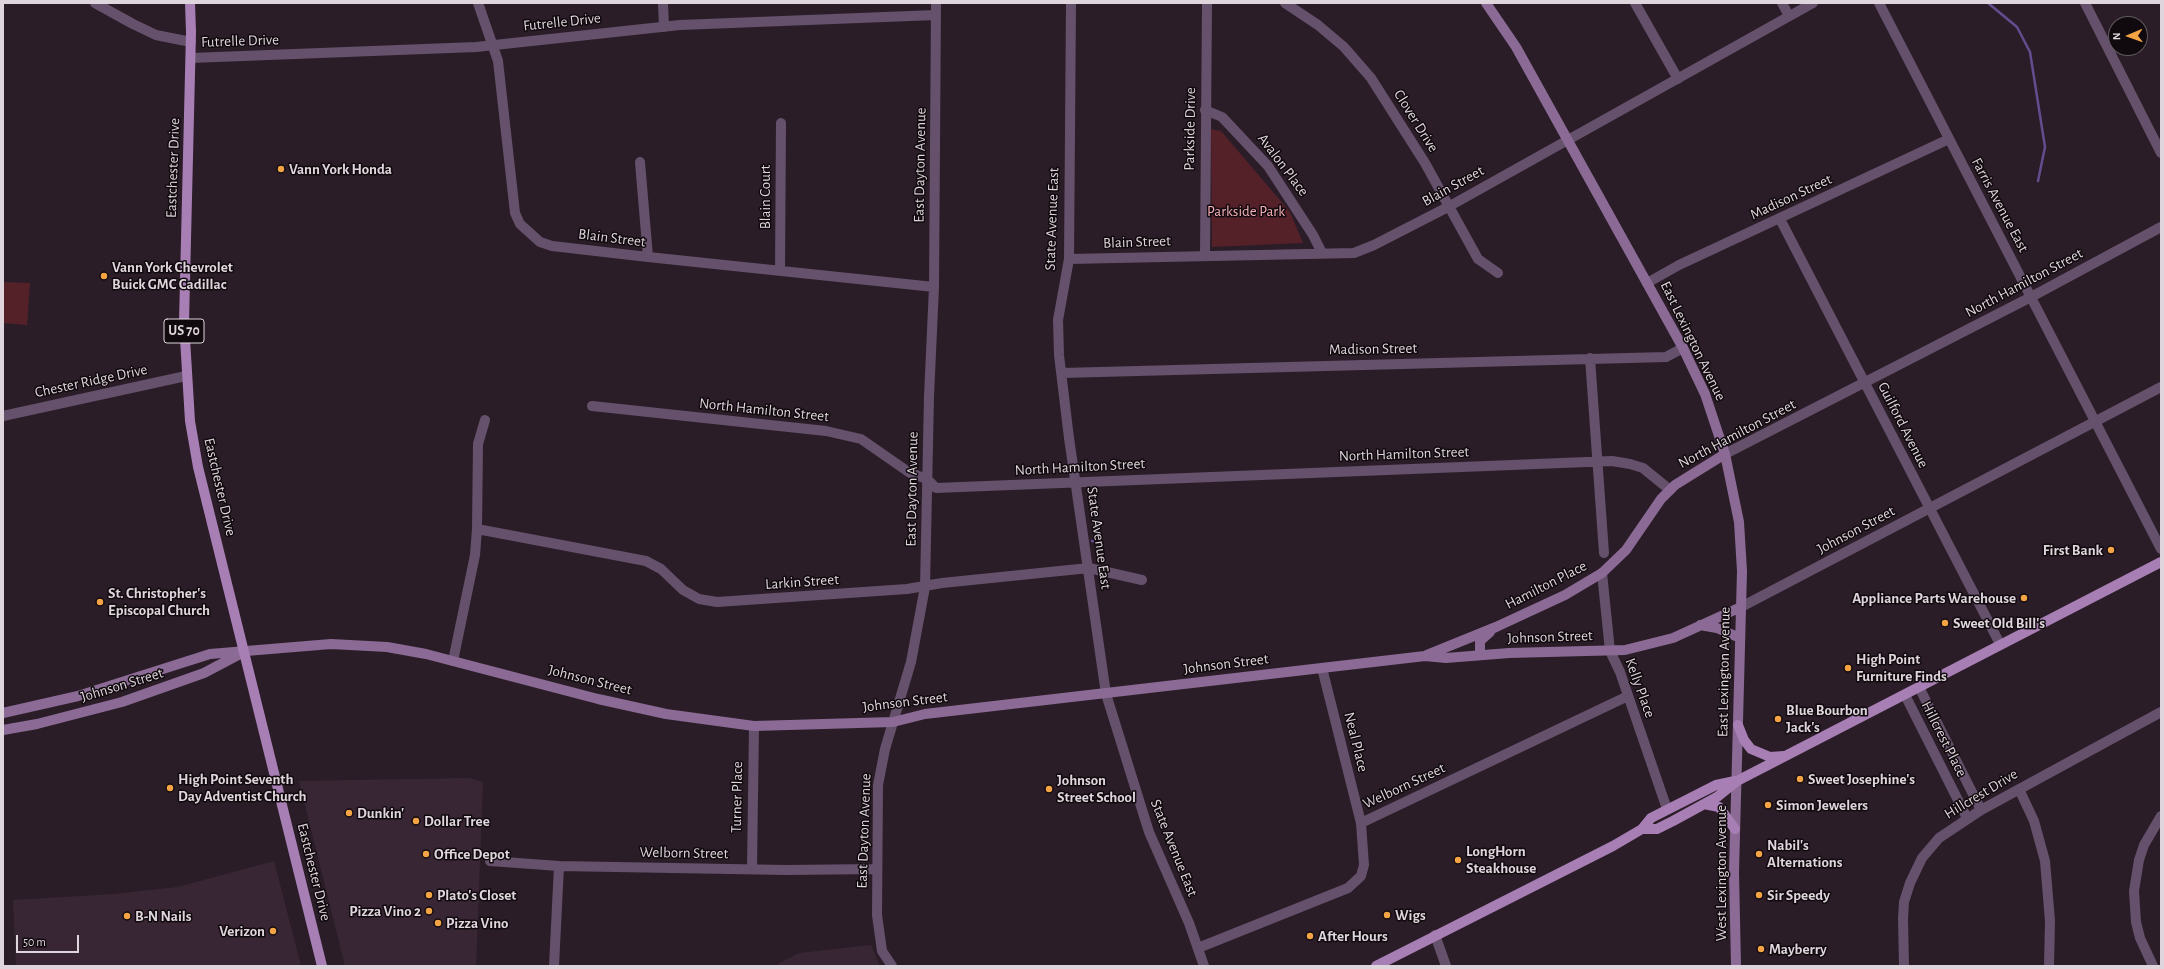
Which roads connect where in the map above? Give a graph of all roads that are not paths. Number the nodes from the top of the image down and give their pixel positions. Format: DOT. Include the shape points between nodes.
graph roads {
  1 [pos="95,3"];
  2 [pos="190,3"];
  3 [pos="478,3"];
  4 [pos="663,3"];
  5 [pos="936,3"];
  6 [pos="1071,3"];
  7 [pos="1207,3"];
  8 [pos="1285,3"];
  9 [pos="1486,3"];
  10 [pos="1635,3"];
  11 [pos="1782,3"];
  12 [pos="1814,3"];
  13 [pos="1879,3"];
  14 [pos="2085,3"];
  15 [pos="936,15"];
  16 [pos="1789,16"];
  17 [pos="664,27"];
  18 [pos="191,42"];
  19 [pos="494,45"];
  20 [pos="191,58"];
  21 [pos="1678,79"];
  22 [pos="1205,110"];
  23 [pos="781,123"];
  24 [pos="1949,139"];
  25 [pos="1568,140"];
  26 [pos="2161,153"];
  27 [pos="640,162"];
  28 [pos="1448,207"];
  29 [pos="1780,219"];
  30 [pos="2161,227"];
  31 [pos="1322,253"];
  32 [pos="1205,255"];
  33 [pos="648,257"];
  34 [pos="1069,259"];
  35 [pos="780,271"];
  36 [pos="1498,273"];
  37 [pos="1648,283"];
  38 [pos="934,287"];
  39 [pos="2031,297"];
  40 [pos="1683,348"];
  41 [pos="1590,358"];
  42 [pos="1062,373"];
  43 [pos="186,376"];
  44 [pos="1864,384"];
  45 [pos="2161,387"];
  46 [pos="592,406"];
  47 [pos="3,416"];
  48 [pos="485,420"];
  49 [pos="2095,422"];
  50 [pos="1725,454"];
  51 [pos="1598,462"];
  52 [pos="927,479"];
  53 [pos="1077,482"];
  54 [pos="1670,490"];
  55 [pos="1929,508"];
  56 [pos="477,529"];
  57 [pos="2161,550"];
  58 [pos="1604,553"];
  59 [pos="2161,562"];
  60 [pos="1089,568"];
  61 [pos="1602,573"];
  62 [pos="1142,580"];
  63 [pos="924,587"];
  64 [pos="1741,607"];
  65 [pos="1700,625"];
  66 [pos="1496,627"];
  67 [pos="1740,638"];
  68 [pos="2000,644"];
  69 [pos="1610,651"];
  70 [pos="244,652"];
  71 [pos="1480,655"];
  72 [pos="1426,656"];
  73 [pos="453,661"];
  74 [pos="1322,668"];
  75 [pos="1920,687"];
  76 [pos="1106,694"];
  77 [pos="1905,695"];
  78 [pos="1628,696"];
  79 [pos="2161,712"];
  80 [pos="3,713"];
  81 [pos="893,722"];
  82 [pos="1738,725"];
  83 [pos="754,726"];
  84 [pos="3,730"];
  85 [pos="1786,756"];
  86 [pos="1737,781"];
  87 [pos="2020,789"];
  88 [pos="1704,804"];
  89 [pos="1667,809"];
  90 [pos="1981,810"];
  91 [pos="2161,816"];
  92 [pos="1967,818"];
  93 [pos="1361,823"];
  94 [pos="1642,829"];
  95 [pos="1735,829"];
  96 [pos="490,861"];
  97 [pos="559,866"];
  98 [pos="752,869"];
  99 [pos="877,869"];
  100 [pos="1435,935"];
  101 [pos="1198,948"];
  102 [pos="322,966"];
  103 [pos="554,966"];
  104 [pos="892,966"];
  105 [pos="1204,966"];
  106 [pos="1376,966"];
  107 [pos="1446,966"];
  108 [pos="1736,966"];
  109 [pos="1904,966"];
  110 [pos="2049,966"];
  111 [pos="2154,966"];
  1 -- 18 [label="street, Futrelle Drive" via="156,35"];
  2 -- 18 [label="main road, Eastchester Drive / US 70"];
  3 -- 19 [label="street, Blain Street"];
  4 -- 17 [label="street"];
  5 -- 15 [label="street, East Dayton Avenue"];
  6 -- 34 [label="street, State Avenue East"];
  7 -- 22 [label="street, Parkside Drive"];
  8 -- 28 [label="street, Clover Drive" via="1318,25 1344,47 1371,78 1425,163"];
  9 -- 25 [label="street, East Lexington Avenue" via="1516,47"];
  10 -- 21 [label="street"];
  11 -- 16 [label="street"];
  12 -- 16 [label="street, Blain Street"];
  13 -- 24 [label="street, Farris Avenue East"];
  14 -- 26 [label="street"];
  15 -- 17 [label="street, Futrelle Drive"];
  15 -- 38 [label="street, East Dayton Avenue"];
  16 -- 21 [label="street, Blain Street"];
  17 -- 19 [label="street, Futrelle Drive"];
  18 -- 20 [label="main road, Eastchester Drive / US 70"];
  19 -- 20 [label="street, Futrelle Drive"];
  19 -- 33 [label="street, Blain Street" via="504,101 512,202 520,224 540,242 552,246"];
  20 -- 43 [label="main road, Eastchester Drive / US 70" via="184,322"];
  21 -- 25 [label="street, Blain Street"];
  22 -- 31 [label="street, Avalon Place" via="1222,116 1268,166"];
  22 -- 32 [label="street, Parkside Drive"];
  23 -- 35 [label="street, Blain Court"];
  24 -- 29 [label="street, Madison Street"];
  24 -- 39 [label="street, Farris Avenue East"];
  25 -- 28 [label="street, Blain Street"];
  25 -- 37 [label="street, East Lexington Avenue"];
  27 -- 33 [label="street"];
  28 -- 31 [label="street, Blain Street" via="1354,253"];
  28 -- 36 [label="street, Clover Drive" via="1478,259"];
  29 -- 37 [label="street, Madison Street" via="1679,265"];
  29 -- 44 [label="street, Guilford Avenue"];
  30 -- 39 [label="street, North Hamilton Street"];
  31 -- 32 [label="street, Blain Street"];
  32 -- 34 [label="street, Blain Street"];
  33 -- 35 [label="street, Blain Street"];
  34 -- 42 [label="street, State Avenue East" via="1058,320"];
  35 -- 38 [label="street, Blain Street"];
  37 -- 40 [label="street, East Lexington Avenue"];
  38 -- 52 [label="street, East Dayton Avenue" via="928,396"];
  39 -- 44 [label="street, North Hamilton Street"];
  39 -- 49 [label="street, Farris Avenue East"];
  40 -- 41 [label="street, Madison Street" via="1666,356"];
  40 -- 50 [label="street, East Lexington Avenue" via="1705,394"];
  41 -- 42 [label="street, Madison Street"];
  41 -- 51 [label="street"];
  42 -- 53 [label="street, State Avenue East"];
  43 -- 47 [label="street, Chester Ridge Drive"];
  43 -- 70 [label="main road, Eastchester Drive / US 70" via="198,467"];
  44 -- 50 [label="street, North Hamilton Street"];
  44 -- 55 [label="street, Guilford Avenue"];
  45 -- 49 [label="street, Johnson Street"];
  46 -- 52 [label="street, North Hamilton Street" via="826,431 862,439 910,473"];
  48 -- 56 [label="street" via="478,444"];
  49 -- 55 [label="street, Johnson Street"];
  49 -- 57 [label="street, Farris Avenue East"];
  50 -- 54 [label="street, North Hamilton Street" via="1699,468"];
  50 -- 64 [label="street, East Lexington Avenue" via="1739,522"];
  51 -- 53 [label="street, North Hamilton Street"];
  51 -- 54 [label="street, North Hamilton Street" via="1618,462 1643,468"];
  51 -- 58 [label="street"];
  52 -- 53 [label="street, North Hamilton Street" via="936,488"];
  52 -- 63 [label="street, East Dayton Avenue"];
  53 -- 60 [label="street, State Avenue East"];
  54 -- 61 [label="street, Hamilton Place" via="1626,550"];
  55 -- 64 [label="street, Johnson Street"];
  55 -- 68 [label="street, Guilford Avenue"];
  56 -- 63 [label="street, Larkin Street" via="646,561 661,569 688,593 699,599 717,602"];
  56 -- 73 [label="street" via="470,582"];
  59 -- 68 [label="main road"];
  60 -- 62 [label="street, Larkin Street"];
  60 -- 63 [label="street, Larkin Street"];
  60 -- 76 [label="street, State Avenue East"];
  61 -- 66 [label="street, Hamilton Place" via="1565,595"];
  61 -- 69 [label="street, Kelly Place"];
  63 -- 81 [label="street, East Dayton Avenue" via="911,662"];
  64 -- 65 [label="street, Johnson Street"];
  64 -- 67 [label="street, East Lexington Avenue"];
  65 -- 67 [label="street" via="1717,628"];
  65 -- 69 [label="street, Johnson Street" via="1673,638 1625,650"];
  66 -- 71 [label="street" via="1480,641"];
  66 -- 72 [label="street, Hamilton Place"];
  67 -- 82 [label="street, East Lexington Avenue"];
  68 -- 75 [label="main road"];
  69 -- 71 [label="street, Johnson Street"];
  69 -- 78 [label="street, Kelly Place"];
  70 -- 73 [label="street, Johnson Street" via="331,644 355,645 418,652"];
  70 -- 80 [label="street, Johnson Street" via="195,657 108,688"];
  70 -- 84 [label="street, Johnson Street" via="204,673 155,691 89,712"];
  70 -- 102 [label="main road, Eastchester Drive / US 70"];
  71 -- 72 [label="street, Johnson Street" via="1446,658"];
  72 -- 74 [label="street, Johnson Street"];
  73 -- 83 [label="street, Johnson Street" via="666,714"];
  74 -- 76 [label="street, Johnson Street"];
  74 -- 93 [label="street, Neal Place"];
  75 -- 77 [label="main road"];
  75 -- 90 [label="street, Hillcrest Place"];
  76 -- 81 [label="street, Johnson Street" via="933,714"];
  76 -- 101 [label="street, State Avenue East" via="1149,832"];
  77 -- 85 [label="main road"];
  77 -- 92 [label="street, Hillcrest Place"];
  78 -- 89 [label="street, Kelly Place"];
  78 -- 93 [label="street, Welborn Street"];
  79 -- 87 [label="street, Hillcrest Drive"];
  81 -- 83 [label="street, Johnson Street"];
  81 -- 99 [label="street, East Dayton Avenue" via="878,785"];
  82 -- 85 [label="main road" via="1751,749 1770,756"];
  82 -- 86 [label="street, East Lexington Avenue"];
  83 -- 98 [label="street, Turner Place"];
  85 -- 86 [label="main road"];
  86 -- 88 [label="main road"];
  86 -- 89 [label="main road" via="1716,785"];
  86 -- 95 [label="street, West Lexington Avenue"];
  87 -- 90 [label="street, Hillcrest Drive"];
  87 -- 110 [label="street" via="2034,821 2045,861 2050,921"];
  88 -- 94 [label="main road" via="1657,829"];
  88 -- 95 [label="main road" via="1719,808"];
  89 -- 94 [label="main road" via="1651,818"];
  90 -- 92 [label="street, Hillcrest Drive"];
  91 -- 111 [label="street" via="2144,845 2134,891 2136,922 2146,953"];
  92 -- 109 [label="street, Hillcrest Drive" via="1939,838 1922,858 1910,883 1904,902"];
  93 -- 101 [label="street, Welborn Street" via="1363,867 1361,876 1348,888"];
  94 -- 100 [label="main road"];
  95 -- 108 [label="street, West Lexington Avenue"];
  96 -- 97 [label="street, Welborn Street"];
  97 -- 98 [label="street, Welborn Street"];
  97 -- 103 [label="street"];
  98 -- 99 [label="street, Welborn Street"];
  99 -- 104 [label="street, East Dayton Avenue" via="877,915 882,951"];
  100 -- 106 [label="main road"];
  100 -- 107 [label="street"];
  101 -- 105 [label="street, State Avenue East"];
}
